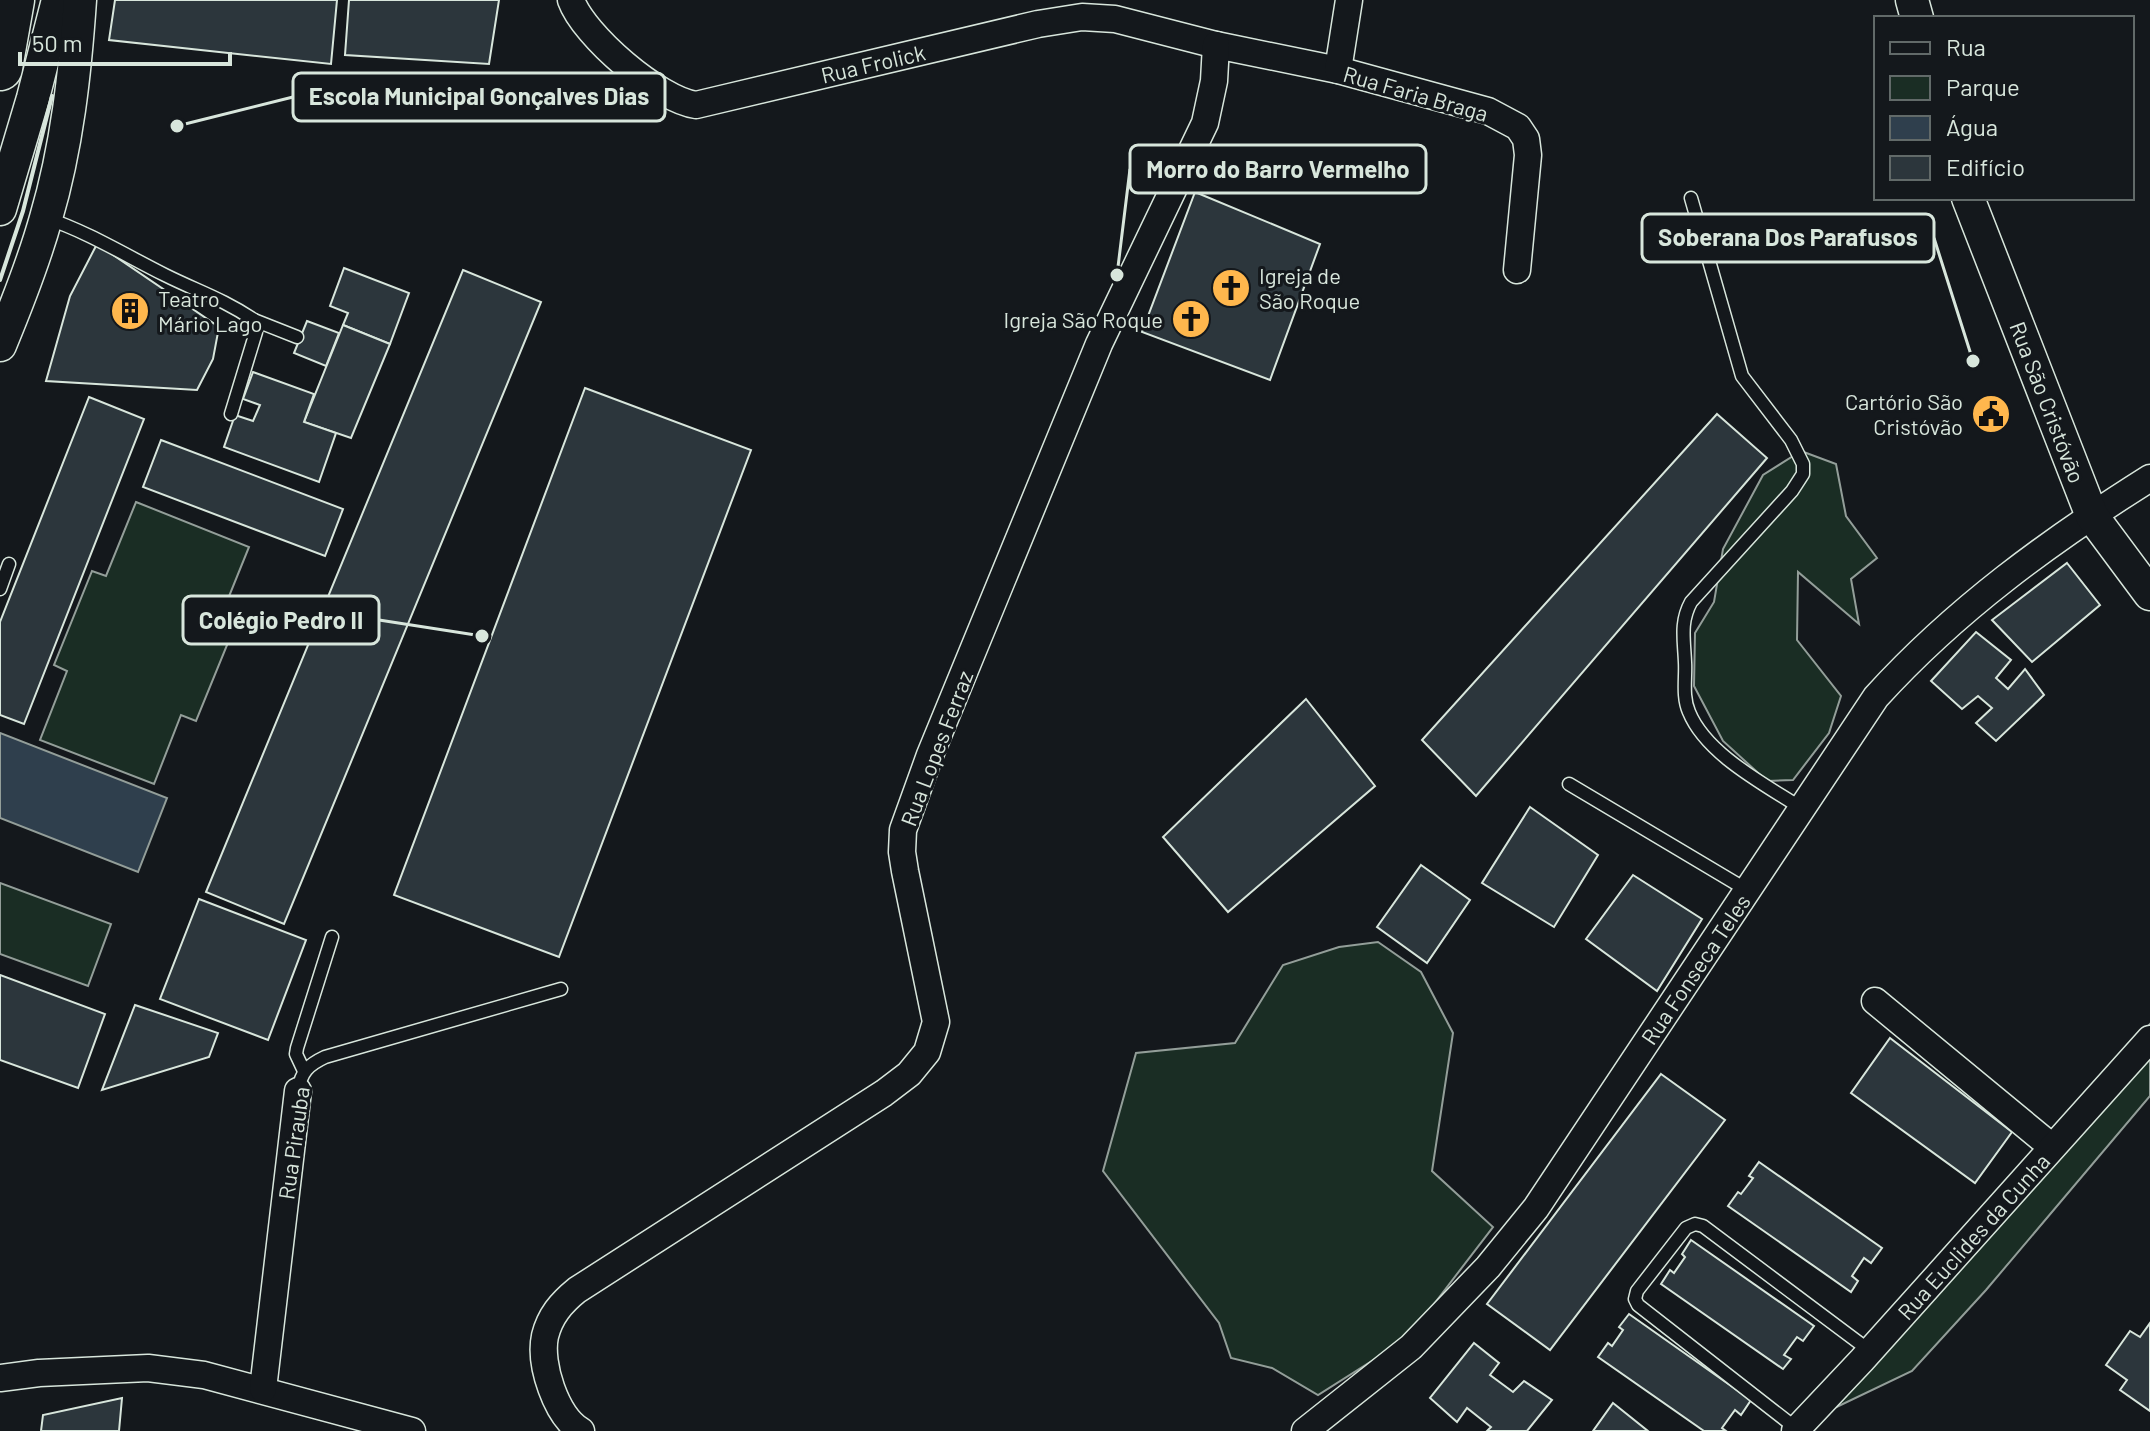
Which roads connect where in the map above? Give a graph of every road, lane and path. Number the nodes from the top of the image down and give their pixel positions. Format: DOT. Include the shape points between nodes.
graph roads {
  1 [pos="12,0"];
  2 [pos="58,0"];
  3 [pos="80,0"];
  4 [pos="1349,0"];
  5 [pos="578,4"];
  6 [pos="1216,45"];
  7 [pos="0,68"];
  8 [pos="1338,70"];
  9 [pos="1691,198"];
  10 [pos="1969,200"];
  11 [pos="0,209"];
  12 [pos="46,218"];
  13 [pos="1517,270"];
  14 [pos="254,320"];
  15 [pos="297,337"];
  16 [pos="0,345"];
  17 [pos="231,414"];
  18 [pos="2150,478"];
  19 [pos="2092,516"];
  20 [pos="9,564"];
  21 [pos="0,589"];
  22 [pos="2150,594"];
  23 [pos="1569,784"];
  24 [pos="1801,808"];
  25 [pos="1747,890"];
  26 [pos="332,937"];
  27 [pos="561,989"];
  28 [pos="1875,1001"];
  29 [pos="2150,1039"];
  30 [pos="301,1081"];
  31 [pos="2052,1147"];
  32 [pos="1870,1351"];
  33 [pos="0,1378"];
  34 [pos="263,1389"];
  35 [pos="350,1422"];
  36 [pos="1796,1430"];
  37 [pos="412,1431"];
  38 [pos="581,1431"];
  39 [pos="1305,1431"];
  1 -- 7 [label="highway"];
  2 -- 11 [label="street"];
  3 -- 12 [label="street" via="73,91"];
  4 -- 8 [label="street"];
  5 -- 6 [label="street, Rua Frolick" via="587,29 602,44 660,92 696,105 1082,17 1115,19"];
  6 -- 8 [label="street, Rua Faria Braga"];
  6 -- 38 [label="street, Rua Lopes Ferraz" via="1205,123 1099,344 903,830 905,871 936,1022 927,1052 884,1093 559,1305 545,1338 545,1357 553,1397 570,1425"];
  8 -- 13 [label="street, Rua Faria Braga" via="1488,111 1518,127 1528,155"];
  9 -- 24 [label="lane" via="1742,376 1791,440 1803,474 1683,617 1687,709 1699,731 1738,767"];
  10 -- 19 [label="street, Rua São Cristóvão"];
  12 -- 14 [label="lane" via="227,301"];
  12 -- 16 [label="street"];
  14 -- 15 [label="lane"];
  14 -- 17 [label="lane" via="256,332"];
  18 -- 19 [label="street, Rua Fonseca Teles"];
  19 -- 22 [label="street, Rua São Cristóvão"];
  19 -- 24 [label="street, Rua Fonseca Teles" via="1967,607 1913,656 1876,697"];
  20 -- 21 [label="lane"];
  23 -- 25 [label="lane"];
  24 -- 25 [label="street, Rua Fonseca Teles"];
  25 -- 39 [label="street, Rua Fonseca Teles" via="1536,1208 1488,1267 1411,1347"];
  26 -- 30 [label="lane" via="297,1048"];
  27 -- 30 [label="lane, Rua Pirauba" via="325,1057 312,1063"];
  28 -- 31 [label="street"];
  29 -- 31 [label="street, Rua Euclides da Cunha"];
  30 -- 34 [label="street, Rua Pirauba"];
  31 -- 32 [label="street, Rua Euclides da Cunha"];
  32 -- 36 [label="street, Rua Euclides da Cunha"];
  32 -- 36 [label="lane" via="1703,1226 1686,1228 1637,1291 1638,1305"];
  33 -- 34 [label="street" via="148,1368"];
  34 -- 35 [label="street"];
  35 -- 37 [label="street"];
}
